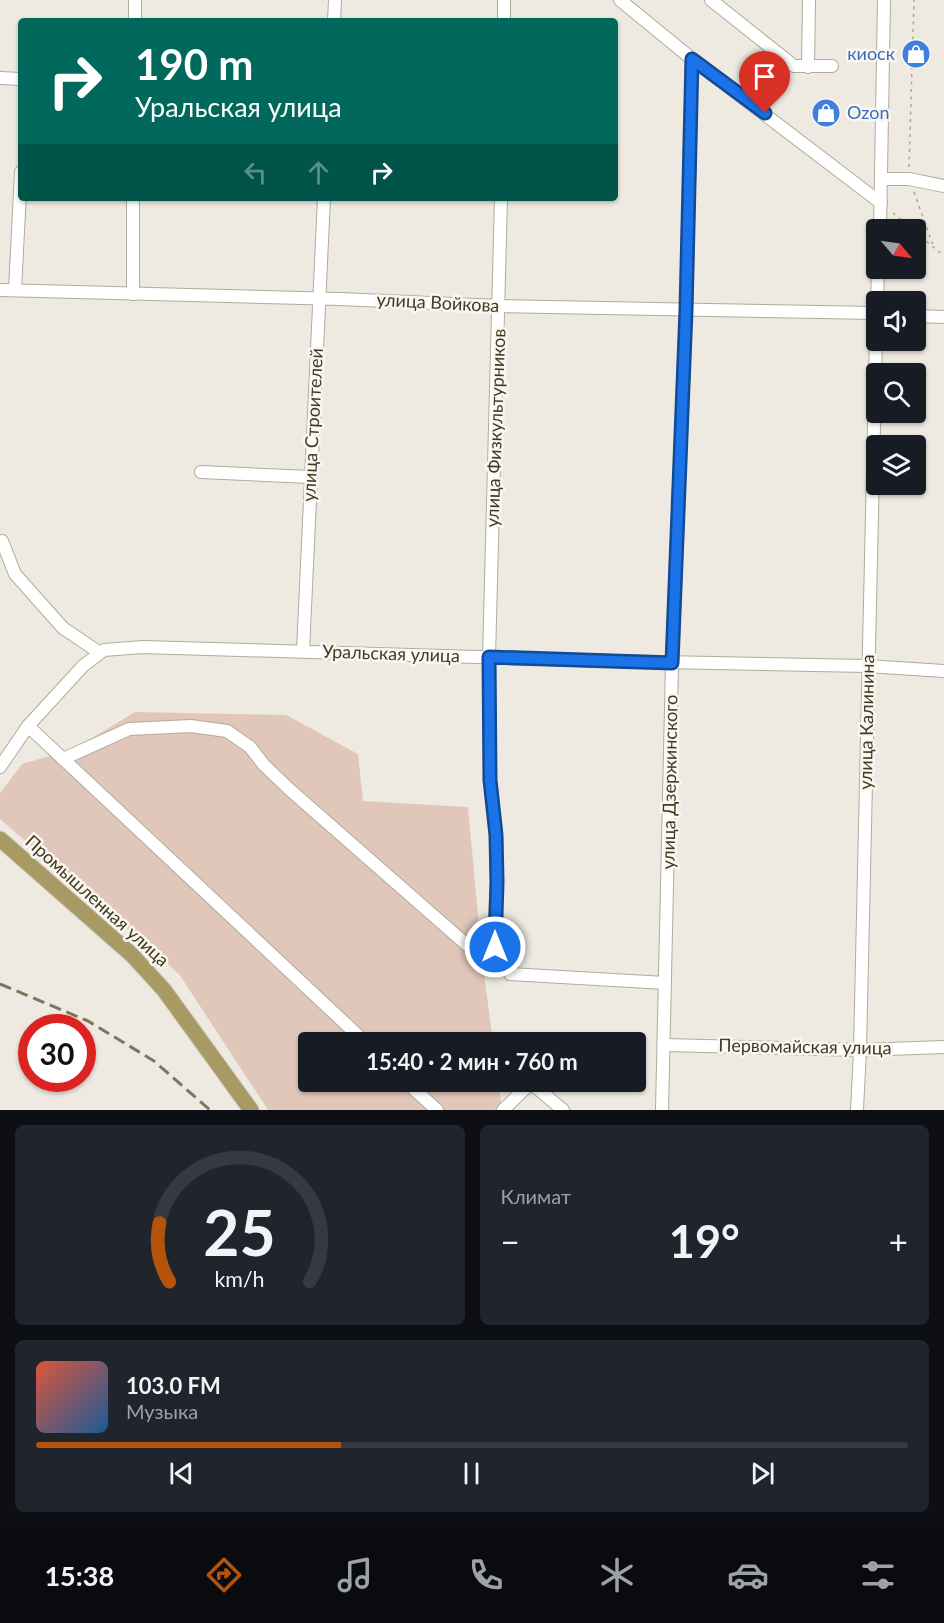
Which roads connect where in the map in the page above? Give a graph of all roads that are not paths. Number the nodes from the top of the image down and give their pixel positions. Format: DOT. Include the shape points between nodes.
graph roads {
  1 [pos="135,0"];
  2 [pos="335,0"];
  3 [pos="504,0"];
  4 [pos="620,0"];
  5 [pos="711,0"];
  6 [pos="809,0"];
  7 [pos="884,0"];
  8 [pos="135,18"];
  9 [pos="334,18"];
  10 [pos="504,18"];
  11 [pos="692,59"];
  12 [pos="832,66"];
  13 [pos="808,67"];
  14 [pos="0,78"];
  15 [pos="18,79"];
  16 [pos="882,179"];
  17 [pos="944,186"];
  18 [pos="20,201"];
  19 [pos="133,201"];
  20 [pos="324,201"];
  21 [pos="501,201"];
  22 [pos="881,203"];
  23 [pos="880,219"];
  24 [pos="0,290"];
  25 [pos="15,290"];
  26 [pos="133,294"];
  27 [pos="319,298"];
  28 [pos="500,306"];
  29 [pos="686,310"];
  30 [pos="866,314"];
  31 [pos="926,316"];
  32 [pos="944,317"];
  33 [pos="876,351"];
  34 [pos="201,472"];
  35 [pos="310,477"];
  36 [pos="2,541"];
  37 [pos="303,651"];
  38 [pos="100,653"];
  39 [pos="489,657"];
  40 [pos="672,663"];
  41 [pos="867,666"];
  42 [pos="944,671"];
  43 [pos="28,726"];
  44 [pos="63,759"];
  45 [pos="0,767"];
  46 [pos="0,839"];
  47 [pos="475,952"];
  48 [pos="496,960"];
  49 [pos="510,974"];
  50 [pos="665,983"];
  51 [pos="354,1032"];
  52 [pos="665,1045"];
  53 [pos="944,1047"];
  54 [pos="861,1050"];
  55 [pos="417,1092"];
  56 [pos="521,1092"];
  57 [pos="543,1092"];
  58 [pos="251,1110"];
  59 [pos="437,1110"];
  60 [pos="503,1110"];
  61 [pos="564,1110"];
  62 [pos="662,1110"];
  63 [pos="857,1110"];
  1 -- 8 [label="street"];
  2 -- 9 [label="street"];
  3 -- 10 [label="street"];
  4 -- 11 [label="street"];
  5 -- 13 [label="street" via="794,66"];
  6 -- 13 [label="street"];
  7 -- 16 [label="street"];
  11 -- 22 [label="street"];
  11 -- 29 [label="street, улица Дзержинского"];
  12 -- 13 [label="street"];
  14 -- 15 [label="street"];
  16 -- 17 [label="street" via="909,179"];
  16 -- 22 [label="street"];
  18 -- 25 [label="street"];
  19 -- 26 [label="street"];
  20 -- 27 [label="street, улица Строителей"];
  21 -- 28 [label="street, улица Физкультурников"];
  22 -- 23 [label="street"];
  24 -- 25 [label="street, улица Войкова"];
  25 -- 26 [label="street, улица Войкова"];
  26 -- 27 [label="street, улица Войкова"];
  27 -- 28 [label="street, улица Войкова"];
  27 -- 35 [label="street, улица Строителей"];
  28 -- 29 [label="street, улица Войкова"];
  28 -- 39 [label="street, улица Физкультурников"];
  29 -- 30 [label="street, улица Войкова"];
  29 -- 40 [label="street, улица Дзержинского"];
  31 -- 32 [label="street"];
  33 -- 41 [label="street, улица Калинина"];
  34 -- 35 [label="street"];
  35 -- 37 [label="street, улица Строителей"];
  36 -- 38 [label="street" via="15,574 63,628"];
  37 -- 38 [label="street, Уральская улица" via="143,646"];
  37 -- 39 [label="street, Уральская улица"];
  38 -- 43 [label="street, Уральская улица"];
  39 -- 40 [label="street, Уральская улица"];
  39 -- 48 [label="street, улица Физкультурников"];
  40 -- 41 [label="street, Уральская улица"];
  40 -- 50 [label="street, улица Дзержинского"];
  41 -- 42 [label="street, Уральская улица"];
  41 -- 54 [label="street, улица Калинина"];
  43 -- 44 [label="street"];
  43 -- 45 [label="street, Уральская улица"];
  44 -- 47 [label="street" via="129,729 191,726 227,731 250,747 289,789"];
  44 -- 51 [label="street"];
  46 -- 58 [label="main road, Промышленная улица" via="132,956 164,990"];
  49 -- 50 [label="street"];
  50 -- 52 [label="street, улица Дзержинского"];
  52 -- 54 [label="street, Первомайская улица"];
  52 -- 62 [label="street, улица Дзержинского"];
  53 -- 54 [label="street, Первомайская улица"];
  54 -- 63 [label="street, улица Калинина"];
  55 -- 59 [label="street"];
  56 -- 60 [label="street"];
  57 -- 61 [label="street"];
}
